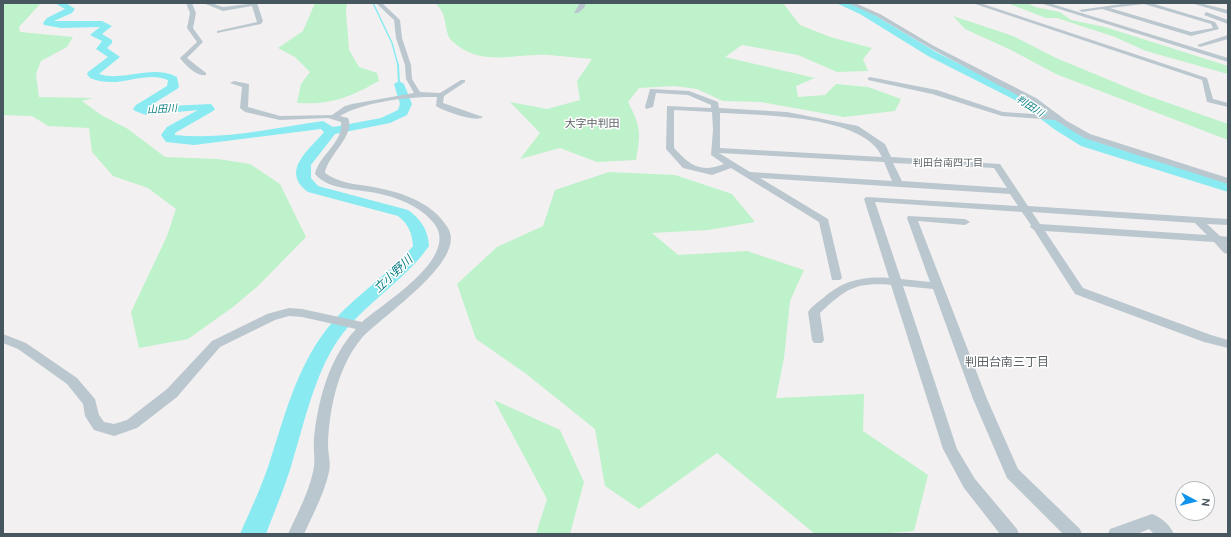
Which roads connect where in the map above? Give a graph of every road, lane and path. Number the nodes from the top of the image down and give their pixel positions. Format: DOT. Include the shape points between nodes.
graph roads {
  1 [pos="189,3"];
  2 [pos="206,3"];
  3 [pos="379,3"];
  4 [pos="583,3"];
  5 [pos="851,3"];
  6 [pos="975,3"];
  7 [pos="1043,3"];
  8 [pos="1062,3"];
  9 [pos="1144,3"];
  10 [pos="1165,3"];
  11 [pos="1194,3"];
  12 [pos="254,4"];
  13 [pos="1103,8"];
  14 [pos="1082,10"];
  15 [pos="576,12"];
  16 [pos="1228,12"];
  17 [pos="1228,22"];
  18 [pos="219,32"];
  19 [pos="1228,37"];
  20 [pos="1200,45"];
  21 [pos="1228,53"];
  22 [pos="1228,60"];
  23 [pos="204,74"];
  24 [pos="870,79"];
  25 [pos="463,81"];
  26 [pos="234,83"];
  27 [pos="418,94"];
  28 [pos="441,95"];
  29 [pos="1228,105"];
  30 [pos="649,107"];
  31 [pos="716,111"];
  32 [pos="334,117"];
  33 [pos="479,117"];
  34 [pos="1054,118"];
  35 [pos="716,150"];
  36 [pos="888,160"];
  37 [pos="731,165"];
  38 [pos="747,174"];
  39 [pos="1228,181"];
  40 [pos="898,184"];
  41 [pos="1012,191"];
  42 [pos="1023,208"];
  43 [pos="1198,220"];
  44 [pos="965,222"];
  45 [pos="1228,222"];
  46 [pos="1035,227"];
  47 [pos="1216,239"];
  48 [pos="1228,240"];
  49 [pos="1228,251"];
  50 [pos="836,278"];
  51 [pos="897,284"];
  52 [pos="937,286"];
  53 [pos="364,327"];
  54 [pos="3,338"];
  55 [pos="818,340"];
  56 [pos="1228,344"];
  57 [pos="296,534"];
  58 [pos="1011,534"];
  59 [pos="1074,534"];
  60 [pos="1116,534"];
  61 [pos="1166,534"];
  1 -- 23 [label="street" via="193,13 190,28 200,42 183,58"];
  2 -- 12 [label="street" via="223,9"];
  3 -- 27 [label="street" via="397,20 409,79"];
  4 -- 15 [label="street"];
  5 -- 34 [label="street" via="1033,100"];
  6 -- 29 [label="street" via="1205,79 1210,100"];
  7 -- 22 [label="street"];
  8 -- 14 [label="street"];
  9 -- 13 [label="street"];
  9 -- 13 [label="street" via="1214,23 1216,29 1191,34"];
  10 -- 17 [label="street"];
  11 -- 16 [label="street"];
  12 -- 18 [label="street" via="259,23"];
  13 -- 14 [label="street"];
  14 -- 20 [label="street"];
  19 -- 20 [label="street"];
  20 -- 21 [label="street"];
  24 -- 34 [label="street" via="934,92 1002,114"];
  25 -- 28 [label="street"];
  26 -- 32 [label="street" via="246,86 244,108 248,110 280,118"];
  27 -- 28 [label="street"];
  27 -- 32 [label="street" via="355,106"];
  28 -- 33 [label="street" via="439,104 442,106"];
  30 -- 31 [label="street" via="653,91 689,93 715,104"];
  31 -- 35 [label="street"];
  31 -- 36 [label="street" via="787,114 855,128 882,146"];
  31 -- 37 [label="street" via="670,108 670,149 686,166 712,172"];
  32 -- 53 [label="street" via="345,120 346,124 340,139 320,168 320,174 339,184 370,189 420,205 438,221 445,232 446,243 442,255 430,269"];
  34 -- 39 [label="street" via="1099,141"];
  35 -- 36 [label="street"];
  35 -- 37 [label="street" via="715,156"];
  36 -- 40 [label="street"];
  36 -- 41 [label="street" via="997,166"];
  37 -- 38 [label="street"];
  38 -- 40 [label="street"];
  38 -- 50 [label="street" via="824,221"];
  40 -- 41 [label="street"];
  41 -- 42 [label="street"];
  42 -- 43 [label="street"];
  42 -- 46 [label="street"];
  42 -- 51 [label="street" via="869,199"];
  43 -- 45 [label="street"];
  43 -- 47 [label="street"];
  44 -- 52 [label="street" via="912,218"];
  46 -- 47 [label="street"];
  46 -- 56 [label="street" via="1079,291"];
  47 -- 48 [label="street"];
  47 -- 49 [label="street"];
  51 -- 52 [label="street"];
  51 -- 55 [label="street" via="854,283 825,301 814,312"];
  51 -- 58 [label="street" via="958,469 980,500"];
  52 -- 59 [label="street" via="980,399 1012,473"];
  53 -- 54 [label="street" via="302,313 289,312 271,317 216,344 172,393 132,424 114,430 99,426 92,416 90,403 72,381 22,346"];
  53 -- 57 [label="street" via="345,352 336,370 321,444 321,471"];
  60 -- 61 [label="street" via="1152,522"];
}
